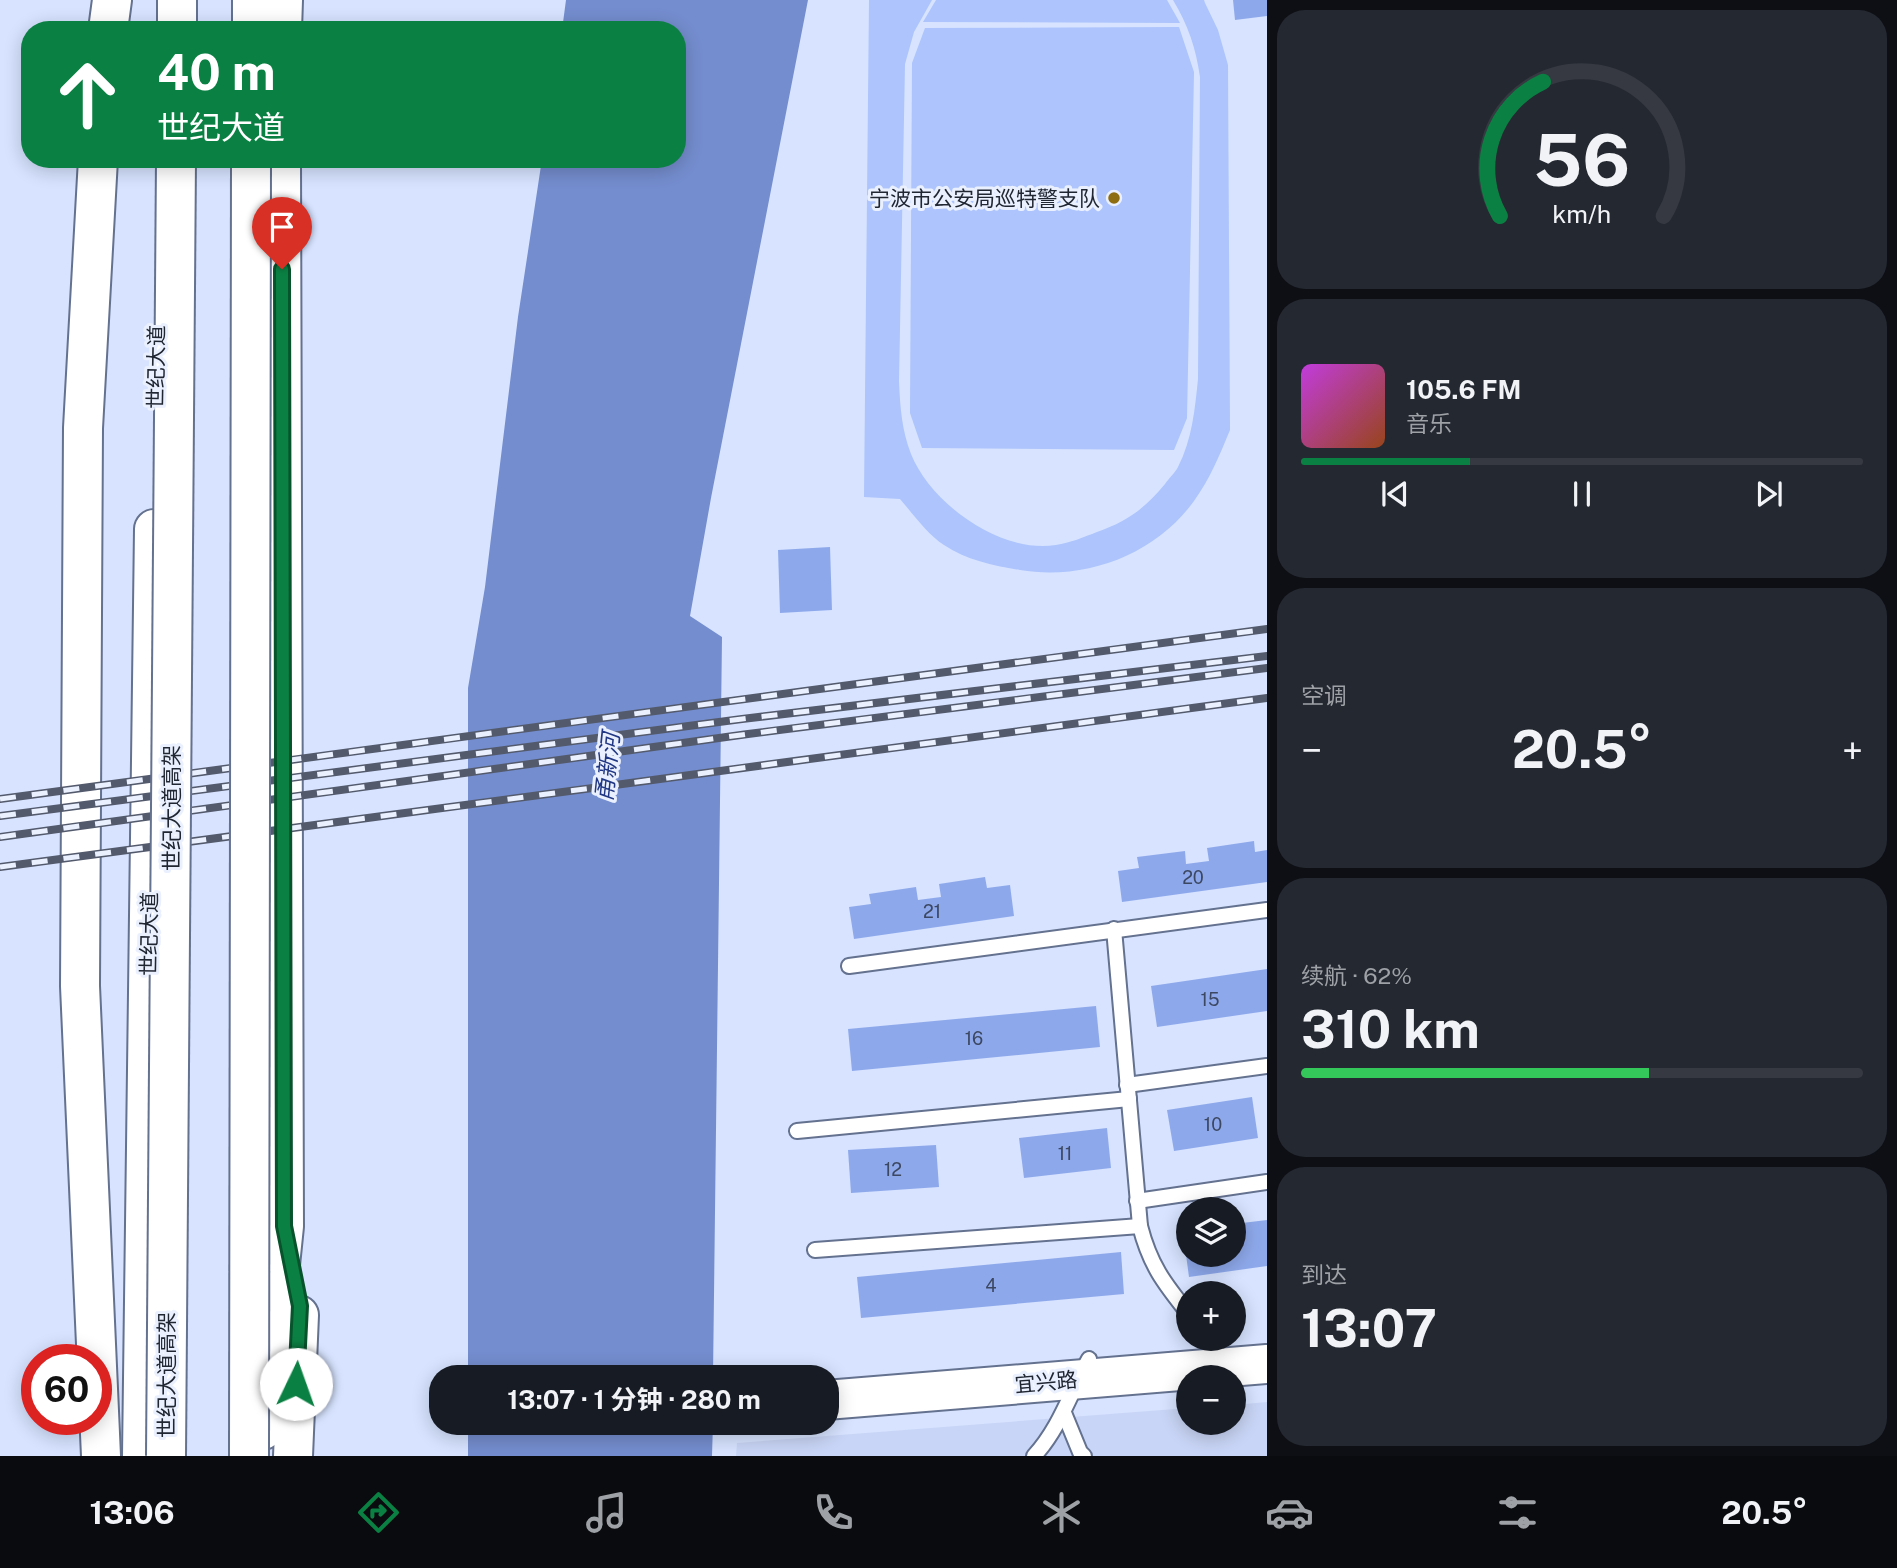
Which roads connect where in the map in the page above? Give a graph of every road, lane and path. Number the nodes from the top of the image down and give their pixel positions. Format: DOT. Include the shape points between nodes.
graph roads {
  1 [pos="112,0"];
  2 [pos="160,0"];
  3 [pos="177,0"];
  4 [pos="252,0"];
  5 [pos="284,0"];
  6 [pos="108,21"];
  7 [pos="161,21"];
  8 [pos="177,21"];
  9 [pos="251,21"];
  10 [pos="283,21"];
  11 [pos="97,168"];
  12 [pos="159,168"];
  13 [pos="176,168"];
  14 [pos="251,168"];
  15 [pos="281,168"];
  16 [pos="1267,910"];
  17 [pos="1114,929"];
  18 [pos="849,966"];
  19 [pos="1267,1066"];
  20 [pos="1128,1092"];
  21 [pos="797,1132"];
  22 [pos="1267,1182"];
  23 [pos="1137,1201"];
  24 [pos="284,1226"];
  25 [pos="1140,1226"];
  26 [pos="815,1250"];
  27 [pos="1176,1298"];
  28 [pos="1246,1343"];
  29 [pos="1267,1343"];
  30 [pos="1186,1351"];
  31 [pos="1267,1364"];
  32 [pos="839,1378"];
  33 [pos="1077,1384"];
  34 [pos="839,1399"];
  35 [pos="101,1456"];
  36 [pos="142,1456"];
  37 [pos="166,1456"];
  38 [pos="249,1456"];
  39 [pos="261,1456"];
  40 [pos="292,1456"];
  41 [pos="1034,1456"];
  42 [pos="1084,1456"];
  1 -- 6 [label="main road"];
  2 -- 7 [label="main road"];
  3 -- 8 [label="main road"];
  4 -- 9 [label="main road"];
  5 -- 10 [label="main road"];
  11 -- 35 [label="main road" via="83,428 80,986"];
  12 -- 36 [label="main road, 世纪大道"];
  13 -- 37 [label="main road, 世纪大道高架, bridge"];
  14 -- 38 [label="main road, bridge"];
  15 -- 24 [label="main road"];
  16 -- 17 [label="lane"];
  17 -- 18 [label="lane"];
  17 -- 20 [label="lane"];
  19 -- 20 [label="lane"];
  20 -- 21 [label="lane"];
  20 -- 23 [label="lane"];
  22 -- 23 [label="lane"];
  23 -- 25 [label="lane"];
  24 -- 39 [label="main road"];
  24 -- 40 [label="main road" via="300,1306"];
  25 -- 26 [label="lane"];
  25 -- 27 [label="lane" via="1148,1256"];
  28 -- 29 [label="main road, 宜兴路"];
  30 -- 33 [label="main road, 宜兴路"];
  31 -- 33 [label="main road, 宜兴路"];
  32 -- 33 [label="main road, 宜兴路"];
  33 -- 34 [label="main road, 宜兴路"];
  33 -- 41 [label="lane"];
  33 -- 42 [label="lane" via="1080,1452"];
}
